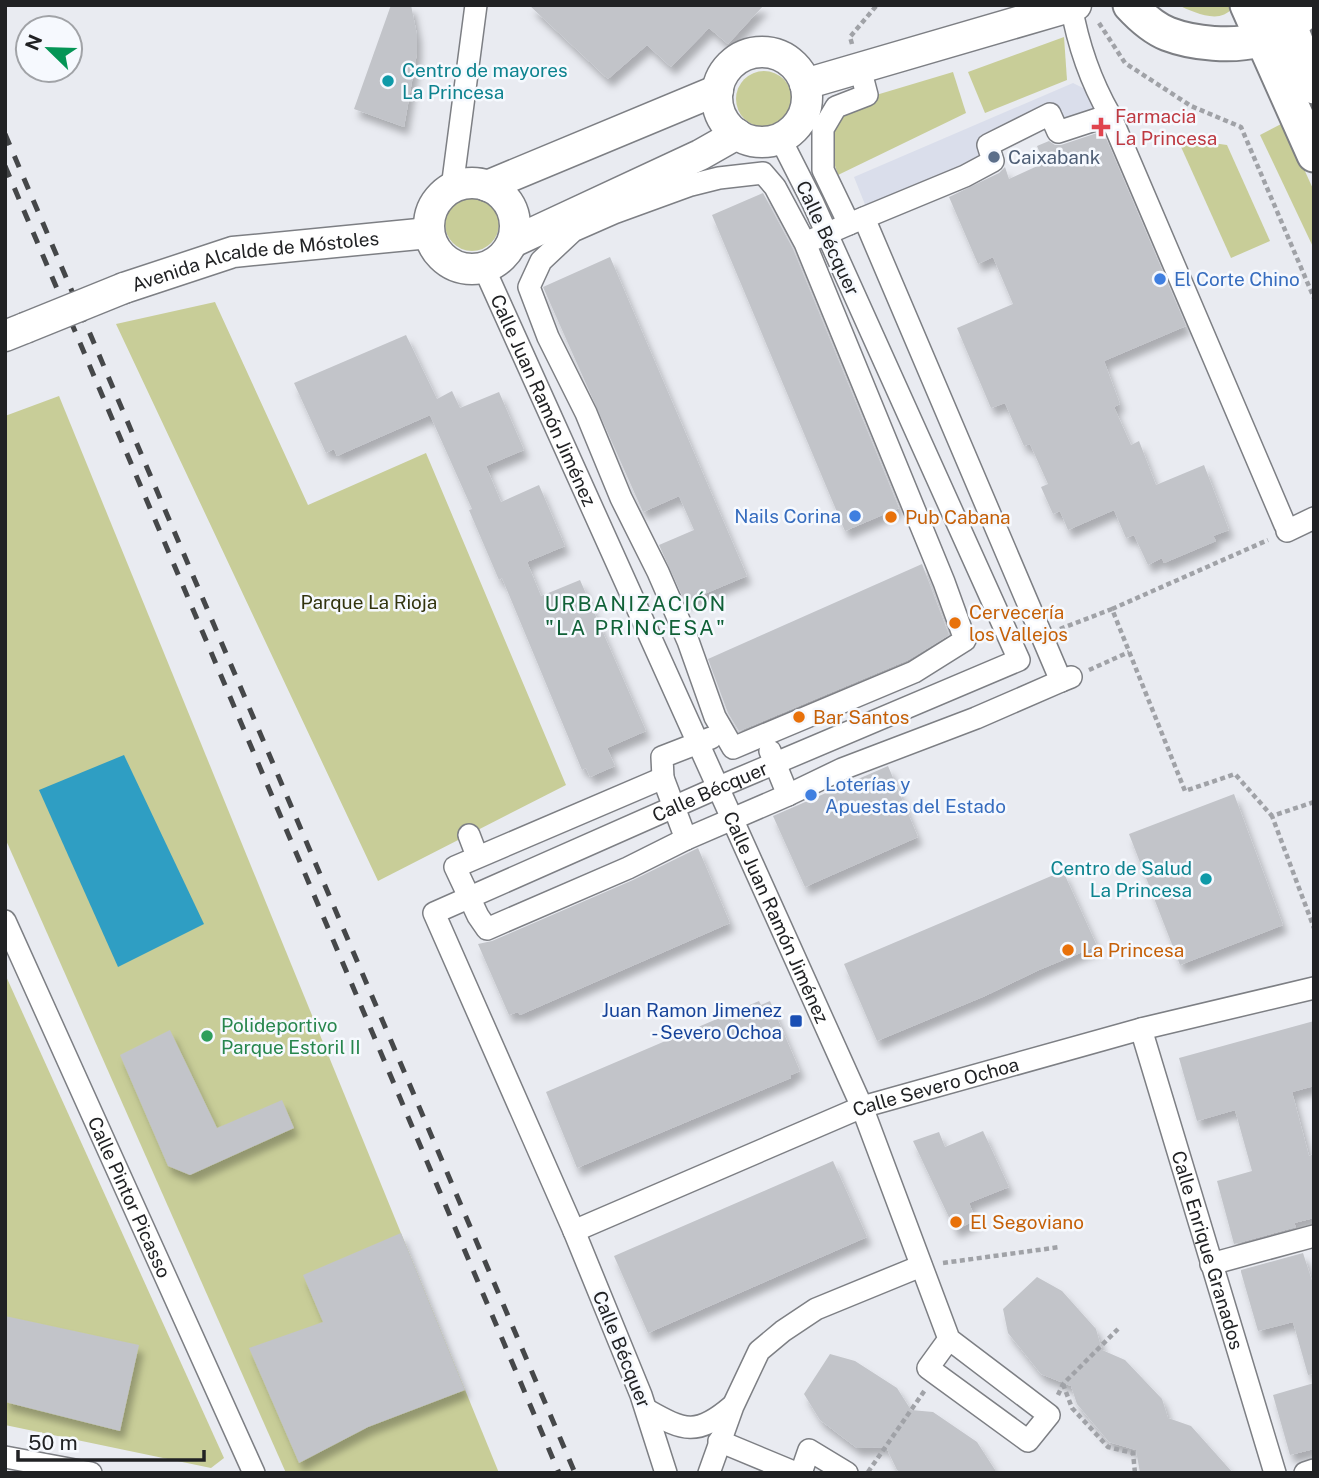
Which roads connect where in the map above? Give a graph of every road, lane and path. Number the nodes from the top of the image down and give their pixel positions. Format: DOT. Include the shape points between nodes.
graph roads {
  1 [pos="476,5"];
  2 [pos="877,5"];
  3 [pos="1130,5"];
  4 [pos="1247,5"];
  5 [pos="1078,8"];
  6 [pos="1295,12"];
  7 [pos="1261,39"];
  8 [pos="860,68"];
  9 [pos="805,84"];
  10 [pos="1314,87"];
  11 [pos="718,90"];
  12 [pos="1110,115"];
  13 [pos="737,134"];
  14 [pos="780,138"];
  15 [pos="1314,155"];
  16 [pos="487,186"];
  17 [pos="453,188"];
  18 [pos="856,221"];
  19 [pos="429,233"];
  20 [pos="827,234"];
  21 [pos="513,242"];
  22 [pos="805,243"];
  23 [pos="484,268"];
  24 [pos="1314,298"];
  25 [pos="15,332"];
  26 [pos="1314,518"];
  27 [pos="1286,528"];
  28 [pos="1006,553"];
  29 [pos="977,567"];
  30 [pos="944,582"];
  31 [pos="1112,609"];
  32 [pos="1043,639"];
  33 [pos="725,733"];
  34 [pos="764,735"];
  35 [pos="699,742"];
  36 [pos="774,764"];
  37 [pos="663,778"];
  38 [pos="719,787"];
  39 [pos="788,795"];
  40 [pos="1314,802"];
  41 [pos="674,807"];
  42 [pos="1272,816"];
  43 [pos="734,820"];
  44 [pos="469,835"];
  45 [pos="686,839"];
  46 [pos="477,856"];
  47 [pos="470,897"];
  48 [pos="5,921"];
  49 [pos="1314,928"];
  50 [pos="1314,988"];
  51 [pos="1142,1029"];
  52 [pos="862,1107"];
  53 [pos="574,1231"];
  54 [pos="1314,1236"];
  55 [pos="1060,1247"];
  56 [pos="1211,1264"];
  57 [pos="921,1266"];
  58 [pos="1118,1329"];
  59 [pos="949,1339"];
  60 [pos="937,1373"];
  61 [pos="1063,1384"];
  62 [pos="733,1406"];
  63 [pos="647,1410"];
  64 [pos="1049,1415"];
  65 [pos="719,1441"];
  66 [pos="5,1457"];
  67 [pos="1314,1470"];
  68 [pos="92,1473"];
  69 [pos="254,1473"];
  70 [pos="666,1473"];
  71 [pos="709,1473"];
  72 [pos="798,1473"];
  73 [pos="847,1473"];
  74 [pos="867,1473"];
  75 [pos="1135,1473"];
  76 [pos="1275,1473"];
  77 [pos="1305,1473"];
  1 -- 17 [label="street"];
  2 -- 8 [label="path" via="850,37"];
  3 -- 7 [label="main road" via="1169,34 1229,43"];
  4 -- 7 [label="main road"];
  5 -- 8 [label="street"];
  5 -- 12 [label="street" via="1076,35 1093,86"];
  5 -- 24 [label="path" via="1125,63 1191,106 1241,127"];
  6 -- 7 [label="main road"];
  6 -- 10 [label="main road"];
  7 -- 15 [label="main road"];
  8 -- 9 [label="street"];
  8 -- 18 [label="street" via="867,95 836,107 823,129 823,170"];
  9 -- 11 [label="street" via="788,60 759,52 732,64"];
  9 -- 14 [label="street" via="803,116"];
  11 -- 13 [label="street" via="718,107"];
  11 -- 16 [label="street"];
  12 -- 18 [label="street" via="1058,132 1050,114 988,145 993,161"];
  12 -- 27 [label="street"];
  13 -- 14 [label="street" via="750,141"];
  13 -- 21 [label="street"];
  14 -- 20 [label="street, Calle Bécquer"];
  16 -- 17 [label="street"];
  16 -- 21 [label="street" via="499,192 514,215"];
  17 -- 19 [label="street" via="433,207"];
  18 -- 20 [label="street"];
  18 -- 28 [label="street"];
  19 -- 23 [label="street" via="439,253 456,267"];
  19 -- 25 [label="street, Avenida Alcalde de Móstoles, bridge" via="233,252 124,288"];
  20 -- 22 [label="street"];
  20 -- 29 [label="street, Calle Bécquer"];
  21 -- 23 [label="street" via="496,262"];
  22 -- 30 [label="street"];
  22 -- 33 [label="street" via="763,173 719,178 573,231 541,261 529,287"];
  23 -- 35 [label="street, Calle Juan Ramón Jiménez"];
  26 -- 27 [label="street"];
  27 -- 31 [label="path"];
  28 -- 29 [label="street"];
  28 -- 32 [label="street"];
  29 -- 30 [label="street"];
  29 -- 36 [label="street, Calle Bécquer" via="1019,660"];
  30 -- 34 [label="street" via="965,640 914,672"];
  31 -- 32 [label="path"];
  31 -- 42 [label="path" via="1185,791 1235,775"];
  32 -- 39 [label="street" via="1066,679"];
  33 -- 34 [label="street" via="733,748"];
  33 -- 35 [label="street"];
  34 -- 36 [label="street"];
  35 -- 37 [label="street" via="663,757"];
  35 -- 38 [label="street, Calle Juan Ramón Jiménez"];
  36 -- 38 [label="street, Calle Bécquer"];
  36 -- 39 [label="street"];
  37 -- 41 [label="street"];
  37 -- 46 [label="street"];
  38 -- 41 [label="street, Calle Bécquer"];
  38 -- 43 [label="street, Calle Juan Ramón Jiménez"];
  39 -- 43 [label="street"];
  40 -- 42 [label="path"];
  41 -- 45 [label="street"];
  41 -- 47 [label="street, Calle Bécquer"];
  42 -- 49 [label="path"];
  43 -- 45 [label="street"];
  43 -- 52 [label="street, Calle Juan Ramón Jiménez"];
  44 -- 46 [label="street"];
  45 -- 47 [label="street" via="487,929"];
  46 -- 47 [label="street" via="454,867"];
  47 -- 53 [label="street, Calle Bécquer" via="434,913"];
  48 -- 69 [label="street, Calle Pintor Picasso"];
  50 -- 51 [label="street, Calle Severo Ochoa"];
  51 -- 52 [label="street, Calle Severo Ochoa"];
  51 -- 56 [label="street, Calle Enrique Granados"];
  52 -- 53 [label="street, Calle Severo Ochoa"];
  52 -- 57 [label="street, Calle Juan Ramón Jiménez"];
  53 -- 63 [label="street, Calle Bécquer"];
  54 -- 56 [label="street"];
  55 -- 57 [label="path"];
  56 -- 76 [label="street, Calle Enrique Granados"];
  57 -- 59 [label="street"];
  57 -- 62 [label="street" via="816,1309 783,1331 759,1351"];
  58 -- 61 [label="path"];
  59 -- 60 [label="street" via="928,1368"];
  59 -- 64 [label="street"];
  60 -- 64 [label="street" via="1028,1441"];
  60 -- 74 [label="path"];
  61 -- 64 [label="path"];
  61 -- 75 [label="path" via="1072,1408 1108,1447 1133,1453"];
  62 -- 63 [label="street" via="715,1421 695,1428 672,1425"];
  62 -- 65 [label="street"];
  63 -- 70 [label="street, Calle Bécquer"];
  65 -- 71 [label="street"];
  65 -- 72 [label="street"];
  66 -- 68 [label="street"];
  67 -- 77 [label="street"];
  72 -- 73 [label="street" via="809,1450"];
}
